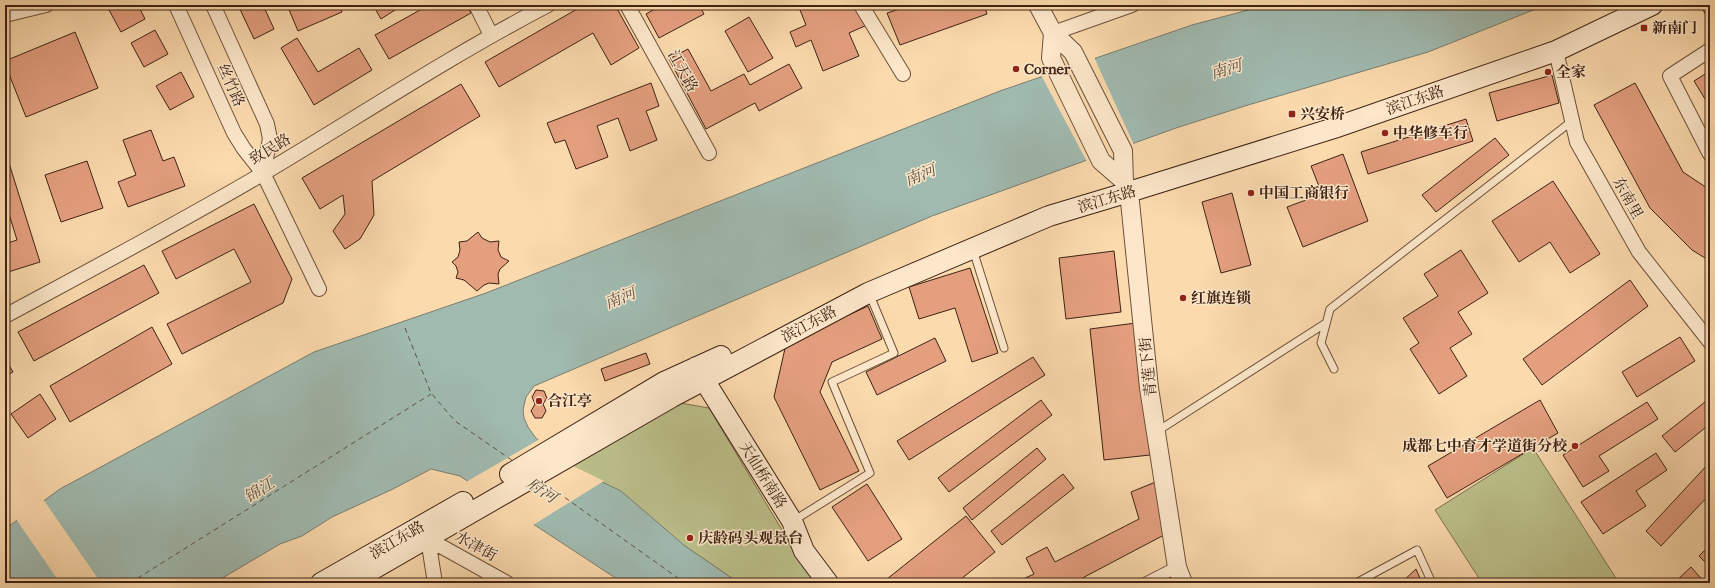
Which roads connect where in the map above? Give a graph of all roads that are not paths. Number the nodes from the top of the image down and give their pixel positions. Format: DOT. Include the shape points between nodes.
graph roads {
  1 [pos="46,5"];
  2 [pos="176,5"];
  3 [pos="213,5"];
  4 [pos="476,5"];
  5 [pos="548,5"];
  6 [pos="628,5"];
  7 [pos="861,5"];
  8 [pos="1038,5"];
  9 [pos="1132,5"];
  10 [pos="1621,5"];
  11 [pos="1652,5"];
  12 [pos="5,15"];
  13 [pos="1053,33"];
  14 [pos="491,35"];
  15 [pos="1710,50"];
  16 [pos="1556,52"];
  17 [pos="903,74"];
  18 [pos="1572,121"];
  19 [pos="709,153"];
  20 [pos="1710,154"];
  21 [pos="264,173"];
  22 [pos="1127,187"];
  23 [pos="972,248"];
  24 [pos="319,289"];
  25 [pos="868,293"];
  26 [pos="5,316"];
  27 [pos="1326,323"];
  28 [pos="1710,342"];
  29 [pos="1004,348"];
  30 [pos="1334,369"];
  31 [pos="700,373"];
  32 [pos="1156,432"];
  33 [pos="481,500"];
  34 [pos="792,521"];
  35 [pos="428,539"];
  36 [pos="1176,567"];
  37 [pos="321,583"];
  38 [pos="349,583"];
  39 [pos="435,583"];
  40 [pos="507,583"];
  41 [pos="828,583"];
  42 [pos="1146,583"];
  43 [pos="1183,583"];
  44 [pos="1356,583"];
  45 [pos="1432,583"];
  1 -- 12 [label="street"];
  2 -- 21 [label="street, 丝竹路" via="234,133"];
  3 -- 21 [label="street, 丝竹路" via="267,124 270,140"];
  4 -- 14 [label="street"];
  5 -- 14 [label="street, 致民路"];
  6 -- 19 [label="street, 江天路"];
  7 -- 17 [label="street"];
  8 -- 13 [label="street"];
  9 -- 13 [label="street"];
  10 -- 22 [label="main road, 滨江东路" via="1551,40"];
  11 -- 16 [label="main road, 滨江东路"];
  13 -- 22 [label="street, 青莲下街" via="1073,52 1123,151"];
  13 -- 22 [label="street" via="1051,58 1101,161"];
  14 -- 21 [label="street, 致民路"];
  15 -- 20 [label="street" via="1670,76"];
  16 -- 18 [label="street, 东南里"];
  16 -- 22 [label="main road, 滨江东路" via="1334,128"];
  18 -- 27 [label="lane" via="1330,309"];
  18 -- 28 [label="street, 东南里" via="1577,142 1639,252"];
  21 -- 24 [label="street, 丝竹路"];
  21 -- 26 [label="street, 致民路"];
  22 -- 23 [label="main road, 滨江东路"];
  22 -- 31 [label="main road, 滨江东路" via="1040,207"];
  22 -- 32 [label="street, 青莲下街"];
  23 -- 25 [label="main road, 滨江东路"];
  23 -- 29 [label="lane"];
  25 -- 31 [label="main road, 滨江东路"];
  25 -- 34 [label="lane" via="894,353 832,382 870,473"];
  27 -- 30 [label="lane" via="1321,343"];
  27 -- 32 [label="lane"];
  31 -- 33 [label="main road, 滨江东路"];
  31 -- 34 [label="main road, 天仙桥南路"];
  32 -- 36 [label="street, 青莲下街"];
  33 -- 35 [label="main road, 滨江东路"];
  33 -- 37 [label="main road, 滨江东路"];
  34 -- 41 [label="main road, 天仙桥南路" via="804,551"];
  35 -- 38 [label="main road, 滨江东路"];
  35 -- 39 [label="street"];
  35 -- 40 [label="street, 水津街"];
  36 -- 42 [label="street"];
  36 -- 43 [label="street, 青莲下街"];
  44 -- 45 [label="lane" via="1417,550"];
}
